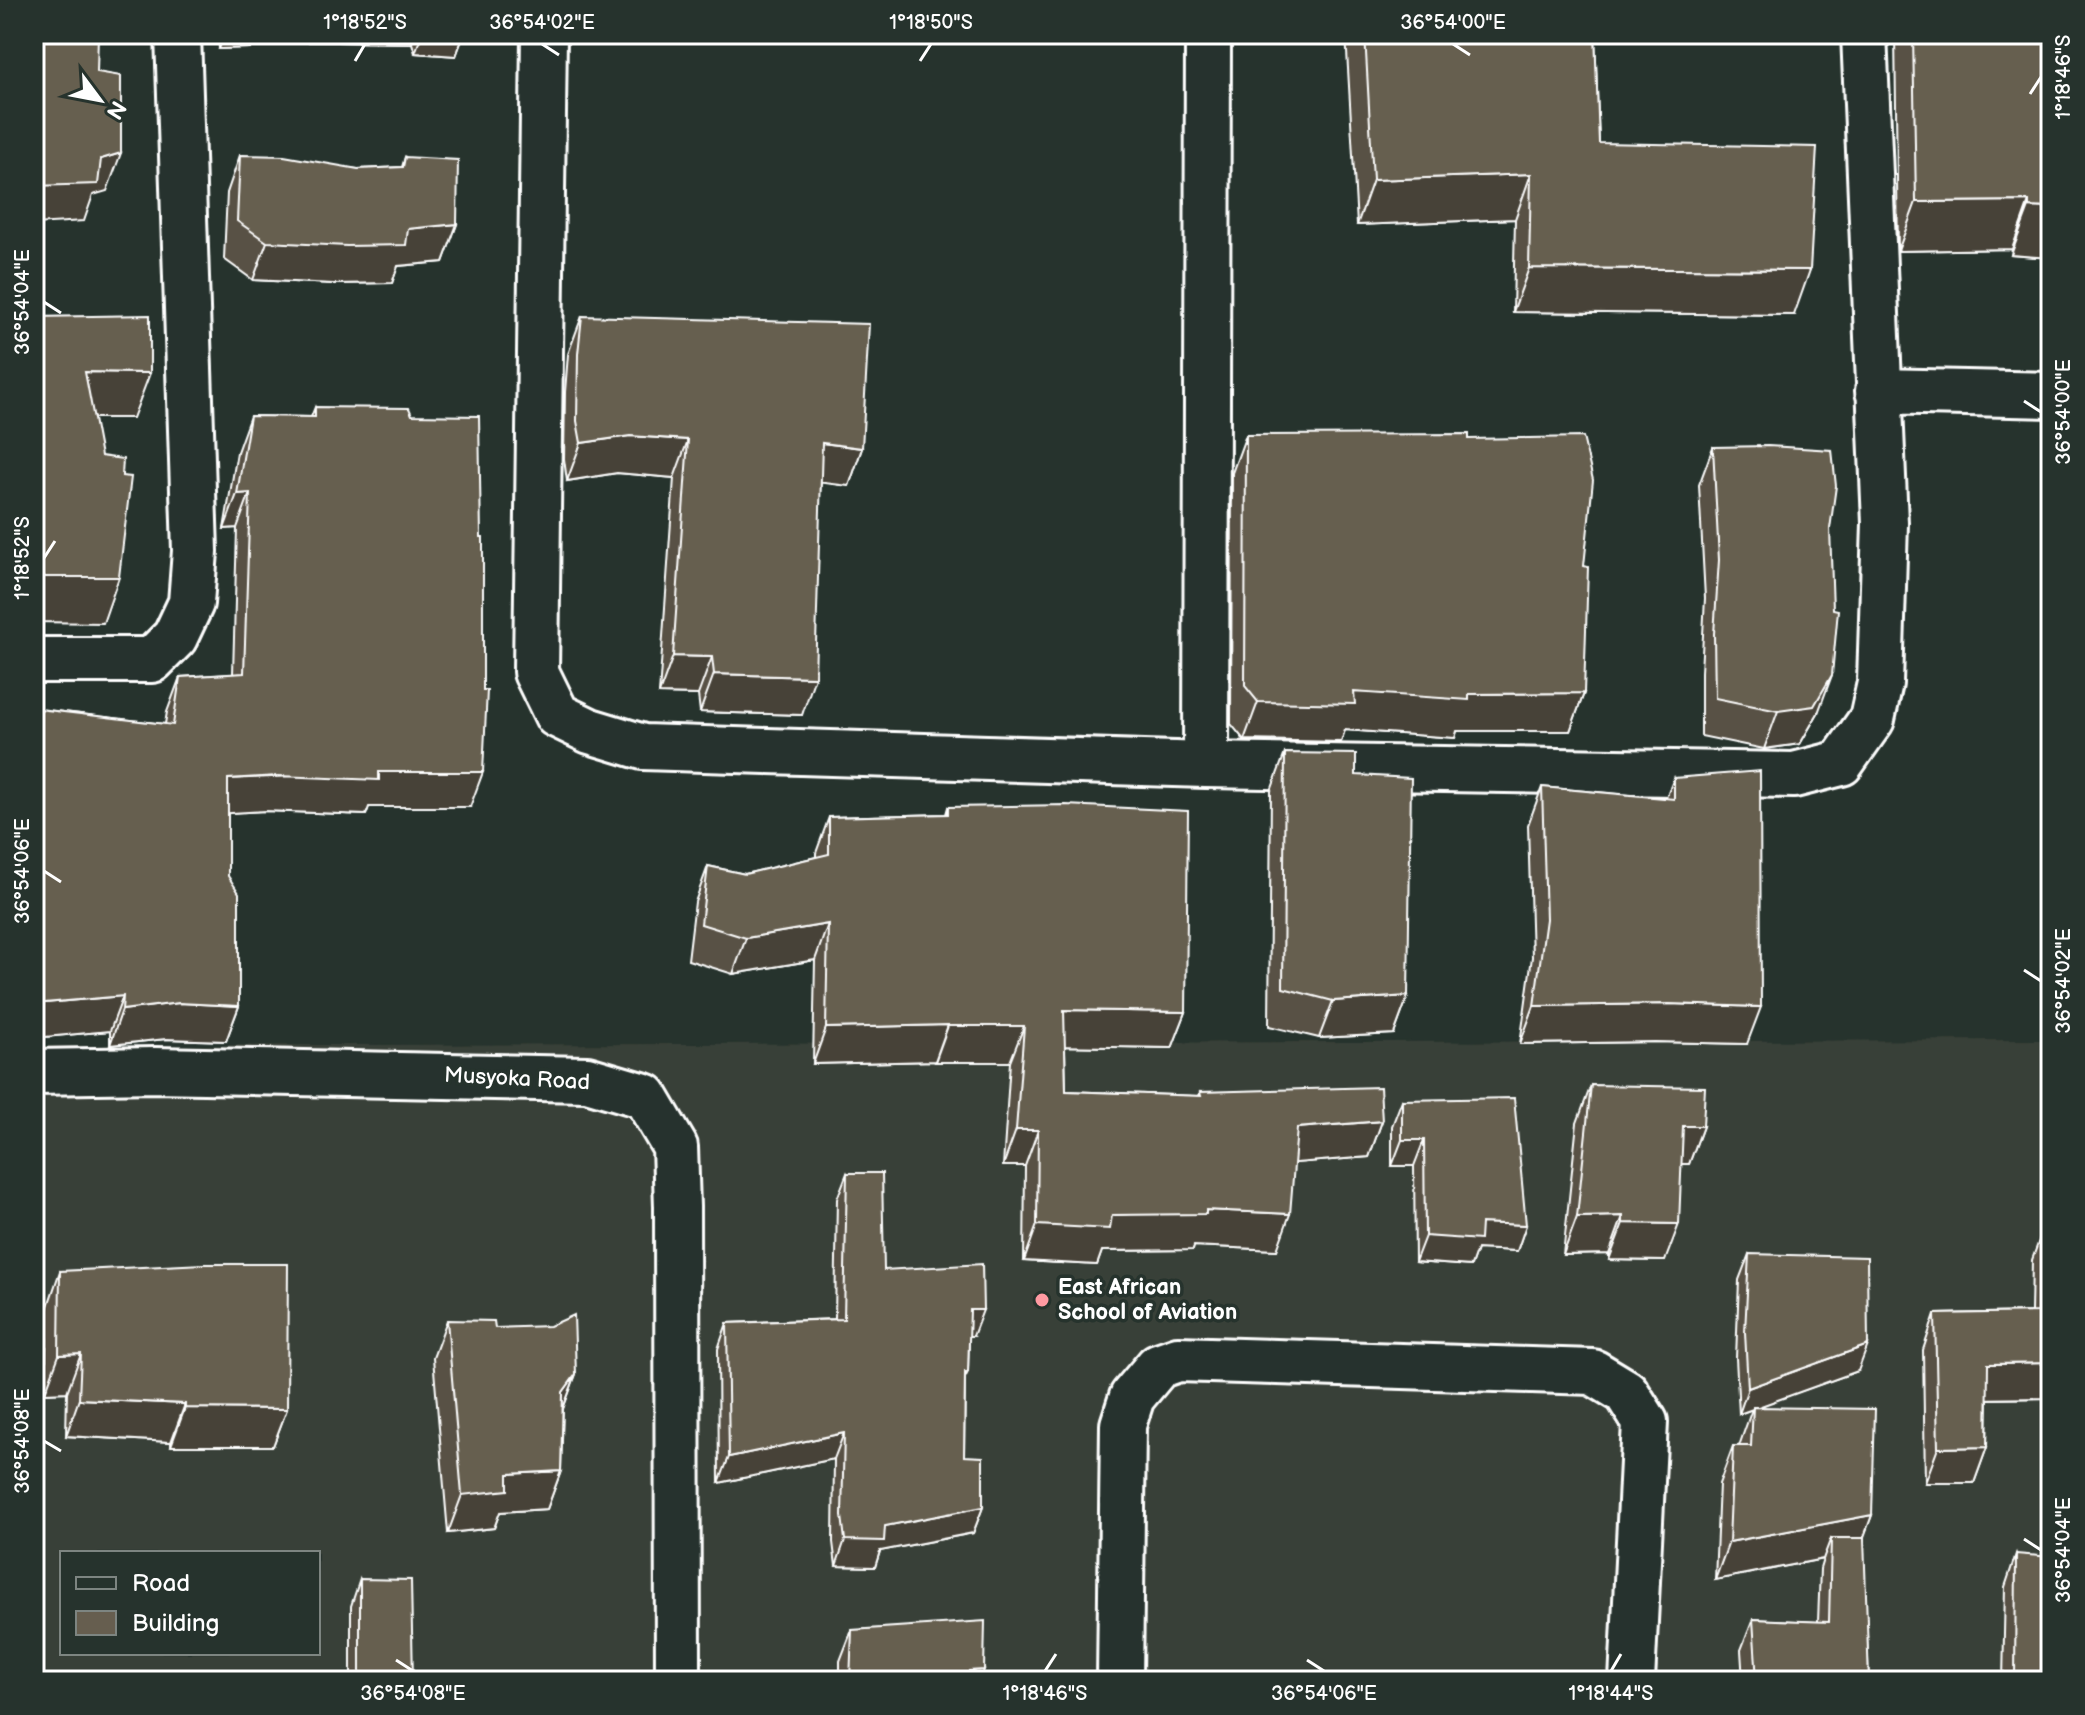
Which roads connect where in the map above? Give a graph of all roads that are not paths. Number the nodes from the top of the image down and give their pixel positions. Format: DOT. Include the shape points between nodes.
graph roads {
  1 [pos="178,34"];
  2 [pos="544,34"];
  3 [pos="1208,34"];
  4 [pos="1864,34"];
  5 [pos="1878,391"];
  6 [pos="2051,395"];
  7 [pos="34,660"];
  8 [pos="1206,765"];
  9 [pos="34,1072"];
  10 [pos="678,1681"];
  11 [pos="1120,1681"];
  12 [pos="1632,1681"];
  1 -- 7 [label="street" via="195,551 191,603 175,637 152,660"];
  2 -- 8 [label="street" via="536,672 557,715 643,747"];
  3 -- 8 [label="street"];
  4 -- 5 [label="street"];
  5 -- 6 [label="street"];
  5 -- 8 [label="street" via="1885,523 1880,683 1872,719 1841,763 1794,775"];
  9 -- 10 [label="street, Musyoka Road" via="587,1079 645,1096 675,1147"];
  11 -- 12 [label="street" via="1123,1425 1132,1397 1158,1366 1178,1359 1593,1372 1626,1392 1645,1422"];
}
